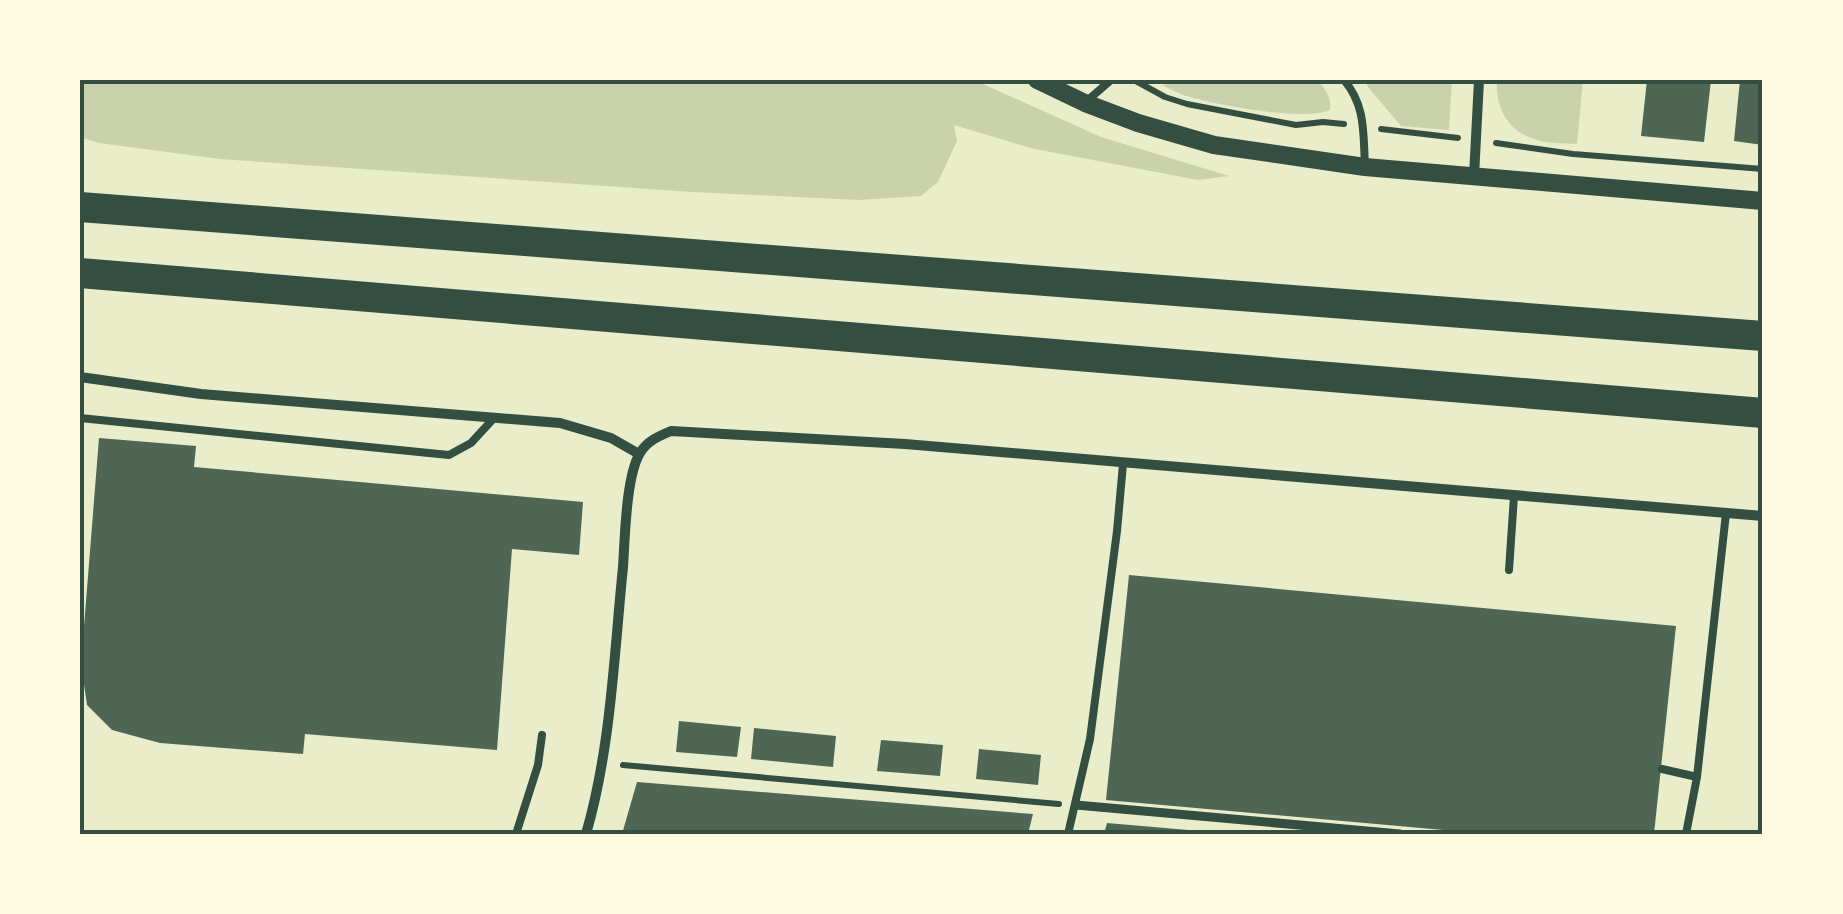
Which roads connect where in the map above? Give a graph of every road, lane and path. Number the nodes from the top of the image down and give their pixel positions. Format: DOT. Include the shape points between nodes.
graph roads {
  1 [pos="1037,80"];
  2 [pos="1110,80"];
  3 [pos="1134,80"];
  4 [pos="1344,80"];
  5 [pos="1479,80"];
  6 [pos="1085,103"];
  7 [pos="1362,126"];
  8 [pos="1477,140"];
  9 [pos="1366,166"];
  10 [pos="1763,168"];
  11 [pos="1474,176"];
  12 [pos="1763,201"];
  13 [pos="89,206"];
  14 [pos="80,273"];
  15 [pos="159,280"];
  16 [pos="80,285"];
  17 [pos="1763,336"];
  18 [pos="80,377"];
  19 [pos="1763,413"];
  20 [pos="80,418"];
  21 [pos="494,418"];
  22 [pos="639,454"];
  23 [pos="1123,464"];
  24 [pos="1514,496"];
  25 [pos="1726,513"];
  26 [pos="1763,516"];
  27 [pos="1509,570"];
  28 [pos="542,735"];
  29 [pos="602,763"];
  30 [pos="1662,769"];
  31 [pos="1696,777"];
  32 [pos="1076,805"];
  33 [pos="516,834"];
  34 [pos="586,834"];
  35 [pos="1068,834"];
  36 [pos="1400,834"];
  37 [pos="1686,834"];
  1 -- 6 [label="street"];
  2 -- 6 [label="lane"];
  3 -- 7 [label="path" via="1187,104 1296,125"];
  4 -- 7 [label="lane"];
  5 -- 8 [label="street"];
  6 -- 9 [label="street" via="1214,145"];
  7 -- 8 [label="path"];
  7 -- 9 [label="lane"];
  8 -- 10 [label="path"];
  8 -- 11 [label="street"];
  9 -- 11 [label="street"];
  11 -- 12 [label="street"];
  13 -- 17 [label="highway"];
  14 -- 15 [label="highway"];
  15 -- 16 [label="highway"];
  15 -- 19 [label="highway"];
  18 -- 21 [label="street"];
  20 -- 21 [label="lane" via="449,455 472,444"];
  21 -- 22 [label="street" via="560,423"];
  22 -- 23 [label="street" via="671,431"];
  22 -- 29 [label="street"];
  23 -- 24 [label="street"];
  23 -- 32 [label="lane"];
  24 -- 25 [label="street"];
  24 -- 27 [label="lane"];
  25 -- 26 [label="street"];
  25 -- 31 [label="lane"];
  28 -- 33 [label="lane"];
  29 -- 32 [label="path"];
  29 -- 34 [label="street"];
  30 -- 31 [label="lane"];
  31 -- 37 [label="lane"];
  32 -- 35 [label="lane"];
  32 -- 36 [label="street"];
}
